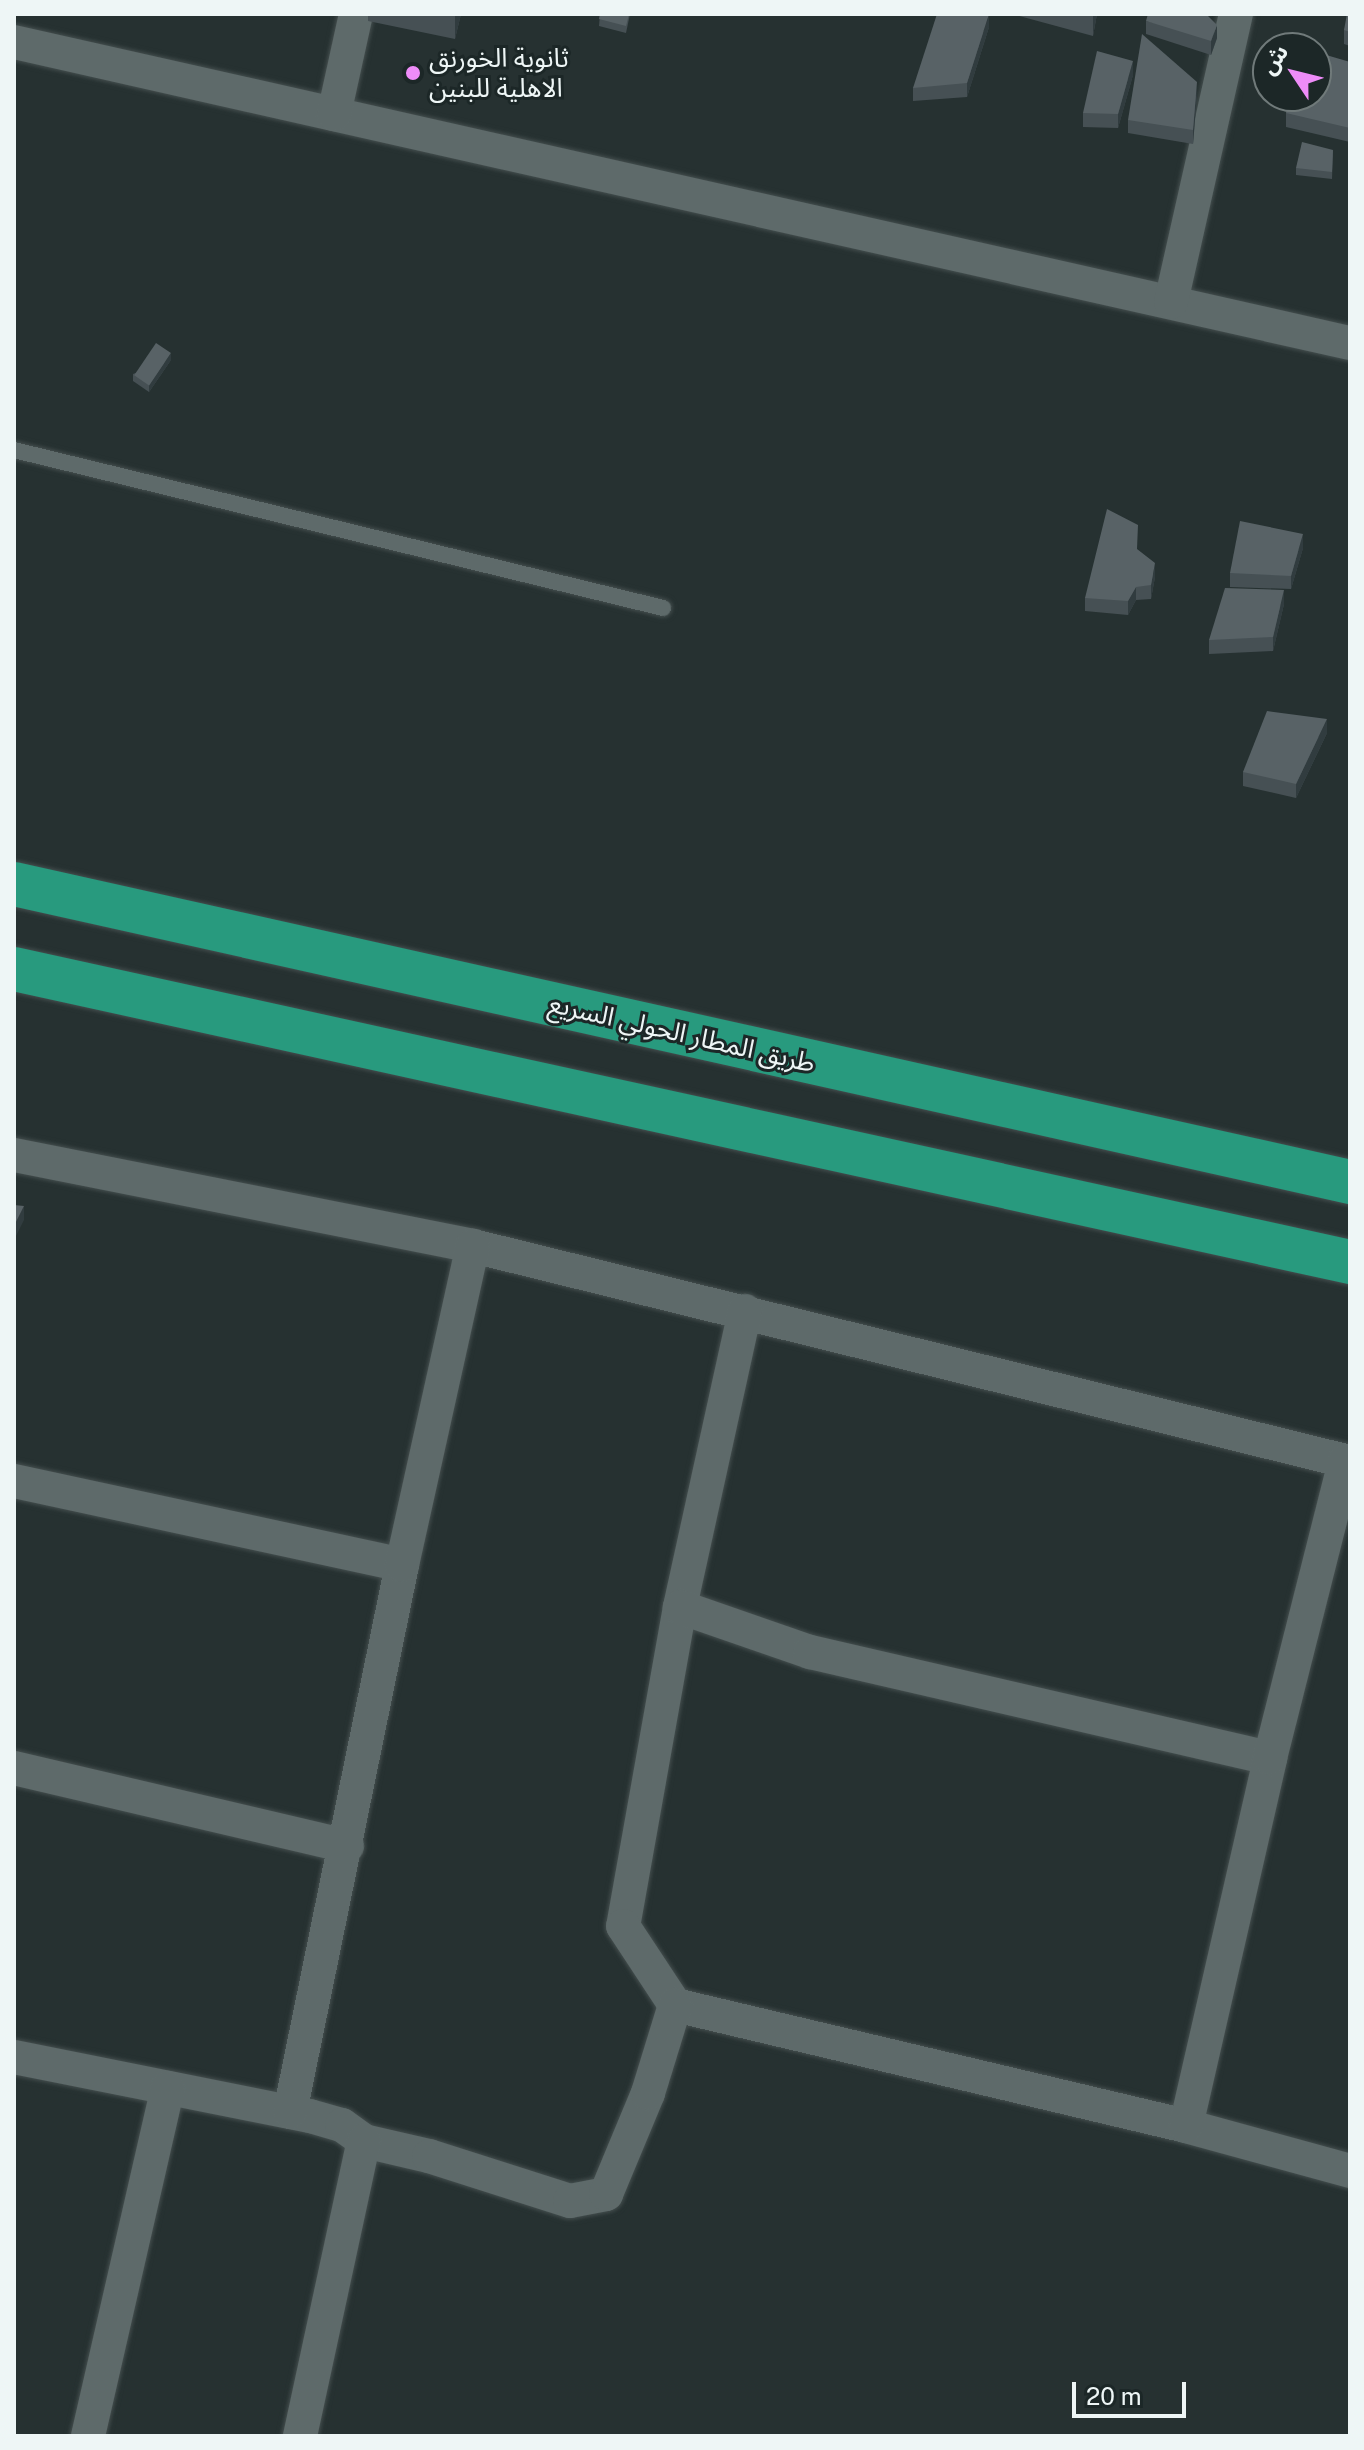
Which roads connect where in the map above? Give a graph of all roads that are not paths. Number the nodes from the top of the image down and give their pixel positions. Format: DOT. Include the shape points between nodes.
graph roads {
  1 [pos="356,14"];
  2 [pos="1236,14"];
  3 [pos="14,42"];
  4 [pos="334,114"];
  5 [pos="1171,302"];
  6 [pos="1350,343"];
  7 [pos="14,450"];
  8 [pos="663,608"];
  9 [pos="14,884"];
  10 [pos="14,969"];
  11 [pos="14,1155"];
  12 [pos="1350,1182"];
  13 [pos="473,1246"];
  14 [pos="1350,1262"];
  15 [pos="745,1311"];
  16 [pos="1348,1461"];
  17 [pos="14,1481"];
  18 [pos="402,1565"];
  19 [pos="680,1607"];
  20 [pos="1270,1758"];
  21 [pos="14,1768"];
  22 [pos="347,1846"];
  23 [pos="675,2005"];
  24 [pos="14,2057"];
  25 [pos="168,2088"];
  26 [pos="290,2112"];
  27 [pos="1186,2126"];
  28 [pos="364,2141"];
  29 [pos="1350,2171"];
  30 [pos="88,2436"];
  31 [pos="300,2436"];
  1 -- 4 [label="street"];
  2 -- 5 [label="street"];
  3 -- 4 [label="street"];
  4 -- 5 [label="street"];
  5 -- 6 [label="street"];
  7 -- 8 [label="lane"];
  9 -- 12 [label="highway, طريق المطار الحولي السريع"];
  10 -- 14 [label="highway"];
  11 -- 13 [label="street"];
  13 -- 15 [label="street"];
  13 -- 18 [label="street"];
  15 -- 16 [label="street"];
  15 -- 19 [label="street"];
  16 -- 20 [label="street"];
  17 -- 18 [label="street"];
  18 -- 22 [label="street"];
  19 -- 20 [label="street" via="810,1652"];
  19 -- 23 [label="street" via="623,1926"];
  20 -- 27 [label="street"];
  21 -- 22 [label="street"];
  22 -- 26 [label="street"];
  23 -- 27 [label="street"];
  23 -- 28 [label="street" via="648,2093 606,2194 570,2201"];
  24 -- 25 [label="street"];
  25 -- 26 [label="street"];
  25 -- 30 [label="street"];
  26 -- 28 [label="street" via="342,2125"];
  27 -- 29 [label="street"];
  28 -- 31 [label="street"];
}
